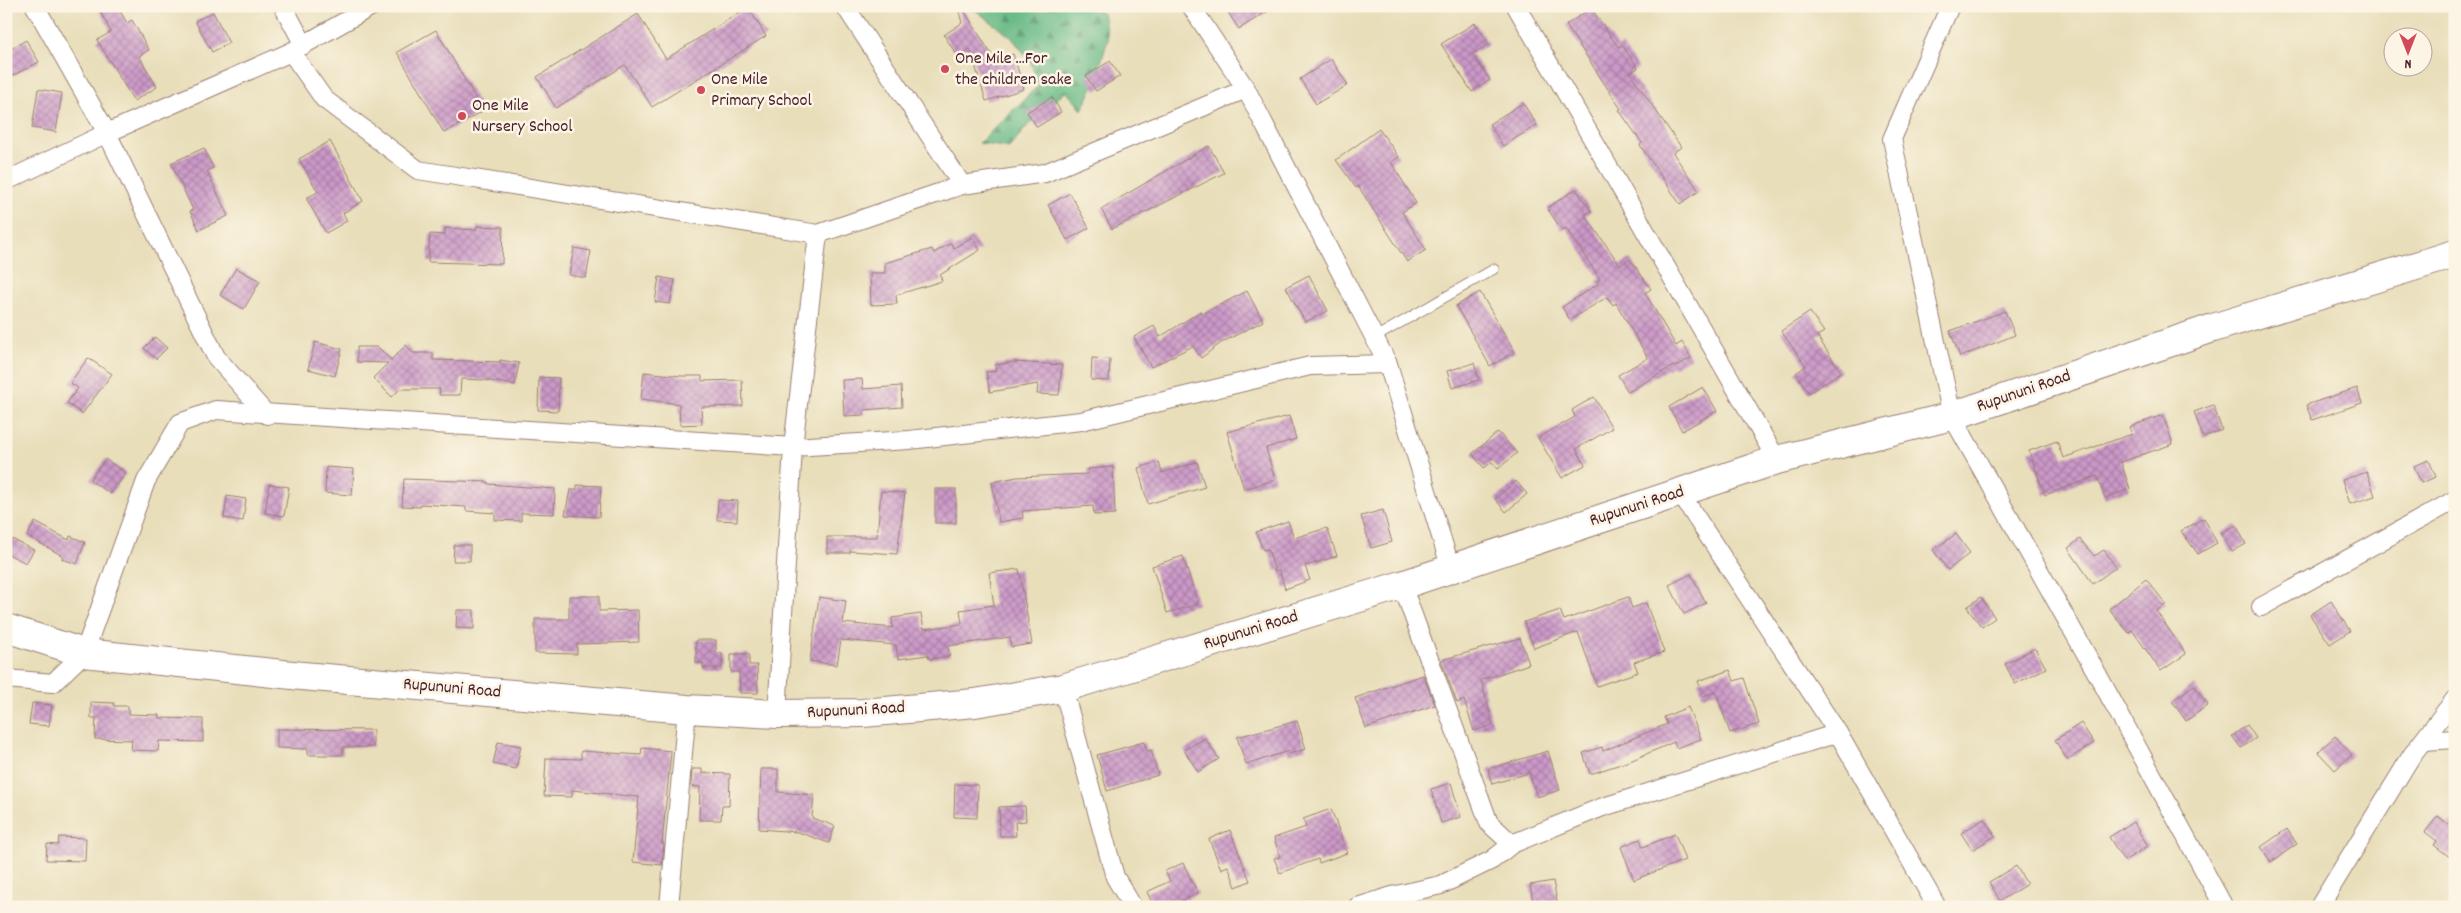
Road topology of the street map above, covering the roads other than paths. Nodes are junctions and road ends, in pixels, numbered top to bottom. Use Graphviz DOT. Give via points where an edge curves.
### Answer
graph roads {
  1 [pos="36,6"];
  2 [pos="283,6"];
  3 [pos="372,6"];
  4 [pos="844,6"];
  5 [pos="1192,6"];
  6 [pos="1516,6"];
  7 [pos="1950,6"];
  8 [pos="297,49"];
  9 [pos="1246,89"];
  10 [pos="107,133"];
  11 [pos="6,181"];
  12 [pos="962,185"];
  13 [pos="818,234"];
  14 [pos="2455,254"];
  15 [pos="1494,269"];
  16 [pos="1374,338"];
  17 [pos="1388,364"];
  18 [pos="266,415"];
  19 [pos="1952,416"];
  20 [pos="793,447"];
  21 [pos="1777,460"];
  22 [pos="1680,493"];
  23 [pos="2455,500"];
  24 [pos="1451,569"];
  25 [pos="1402,585"];
  26 [pos="2261,607"];
  27 [pos="6,628"];
  28 [pos="84,653"];
  29 [pos="6,679"];
  30 [pos="1063,688"];
  31 [pos="2455,698"];
  32 [pos="687,709"];
  33 [pos="777,714"];
  34 [pos="1838,733"];
  35 [pos="2455,739"];
  36 [pos="2424,741"];
  37 [pos="1512,844"];
  38 [pos="669,907"];
  39 [pos="1133,907"];
  40 [pos="1357,907"];
  41 [pos="1937,907"];
  42 [pos="2224,907"];
  43 [pos="2319,907"];
  1 -- 10 [label="street"];
  2 -- 8 [label="street"];
  3 -- 8 [label="street"];
  4 -- 12 [label="street"];
  5 -- 9 [label="street"];
  6 -- 21 [label="street"];
  7 -- 19 [label="street" via="1892,139"];
  8 -- 10 [label="street"];
  8 -- 13 [label="street" via="324,99 418,170"];
  9 -- 12 [label="street" via="1045,173"];
  9 -- 16 [label="street"];
  10 -- 11 [label="street"];
  10 -- 18 [label="street" via="216,357"];
  12 -- 13 [label="street"];
  13 -- 20 [label="street"];
  14 -- 19 [label="main road, Rupununi Road" via="2213,328"];
  15 -- 16 [label="lane"];
  16 -- 17 [label="street"];
  17 -- 20 [label="street" via="1310,366 1081,421 909,440"];
  17 -- 24 [label="street"];
  18 -- 20 [label="street"];
  18 -- 28 [label="street" via="216,410 180,423 146,481"];
  19 -- 21 [label="main road, Rupununi Road"];
  19 -- 42 [label="street"];
  20 -- 33 [label="street"];
  21 -- 22 [label="main road, Rupununi Road"];
  22 -- 24 [label="main road, Rupununi Road"];
  22 -- 34 [label="street"];
  23 -- 26 [label="street"];
  24 -- 25 [label="main road, Rupununi Road"];
  25 -- 30 [label="main road, Rupununi Road"];
  25 -- 37 [label="street" via="1489,823"];
  27 -- 28 [label="main road, Rupununi Road"];
  28 -- 29 [label="street" via="53,683"];
  28 -- 32 [label="main road, Rupununi Road" via="293,675"];
  30 -- 33 [label="main road, Rupununi Road" via="976,703 891,711"];
  30 -- 39 [label="street" via="1115,877"];
  31 -- 36 [label="street"];
  32 -- 33 [label="main road, Rupununi Road"];
  32 -- 38 [label="street"];
  34 -- 37 [label="street" via="1600,808"];
  34 -- 41 [label="street"];
  35 -- 36 [label="street"];
  36 -- 43 [label="street"];
  37 -- 40 [label="street" via="1492,860 1441,885"];
}
